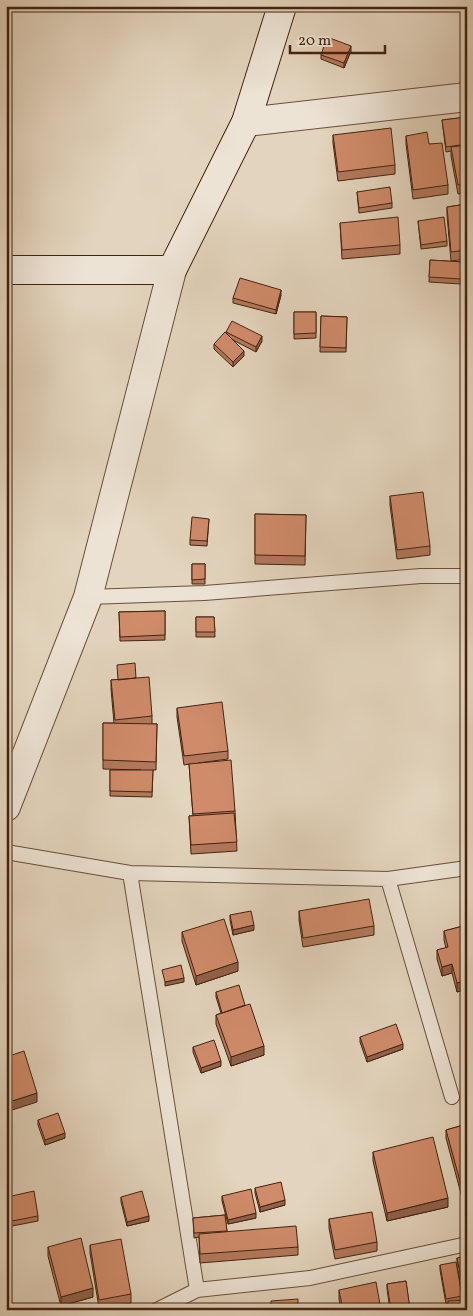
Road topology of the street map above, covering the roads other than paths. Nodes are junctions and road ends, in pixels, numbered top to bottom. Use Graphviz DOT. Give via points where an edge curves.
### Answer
graph roads {
  1 [pos="282,6"];
  2 [pos="467,97"];
  3 [pos="246,122"];
  4 [pos="6,270"];
  5 [pos="172,270"];
  6 [pos="467,576"];
  7 [pos="88,597"];
  8 [pos="6,807"];
  9 [pos="6,852"];
  10 [pos="467,868"];
  11 [pos="130,873"];
  12 [pos="388,879"];
  13 [pos="452,1097"];
  14 [pos="467,1244"];
  15 [pos="197,1290"];
  16 [pos="158,1310"];
  1 -- 3 [label="street"];
  2 -- 3 [label="street"];
  3 -- 5 [label="street"];
  4 -- 5 [label="street"];
  5 -- 7 [label="street"];
  6 -- 7 [label="lane" via="421,576 204,593"];
  7 -- 8 [label="street"];
  9 -- 11 [label="lane"];
  10 -- 12 [label="lane"];
  11 -- 12 [label="lane"];
  11 -- 15 [label="lane"];
  12 -- 13 [label="lane"];
  14 -- 15 [label="lane" via="310,1278"];
  15 -- 16 [label="lane"];
}
